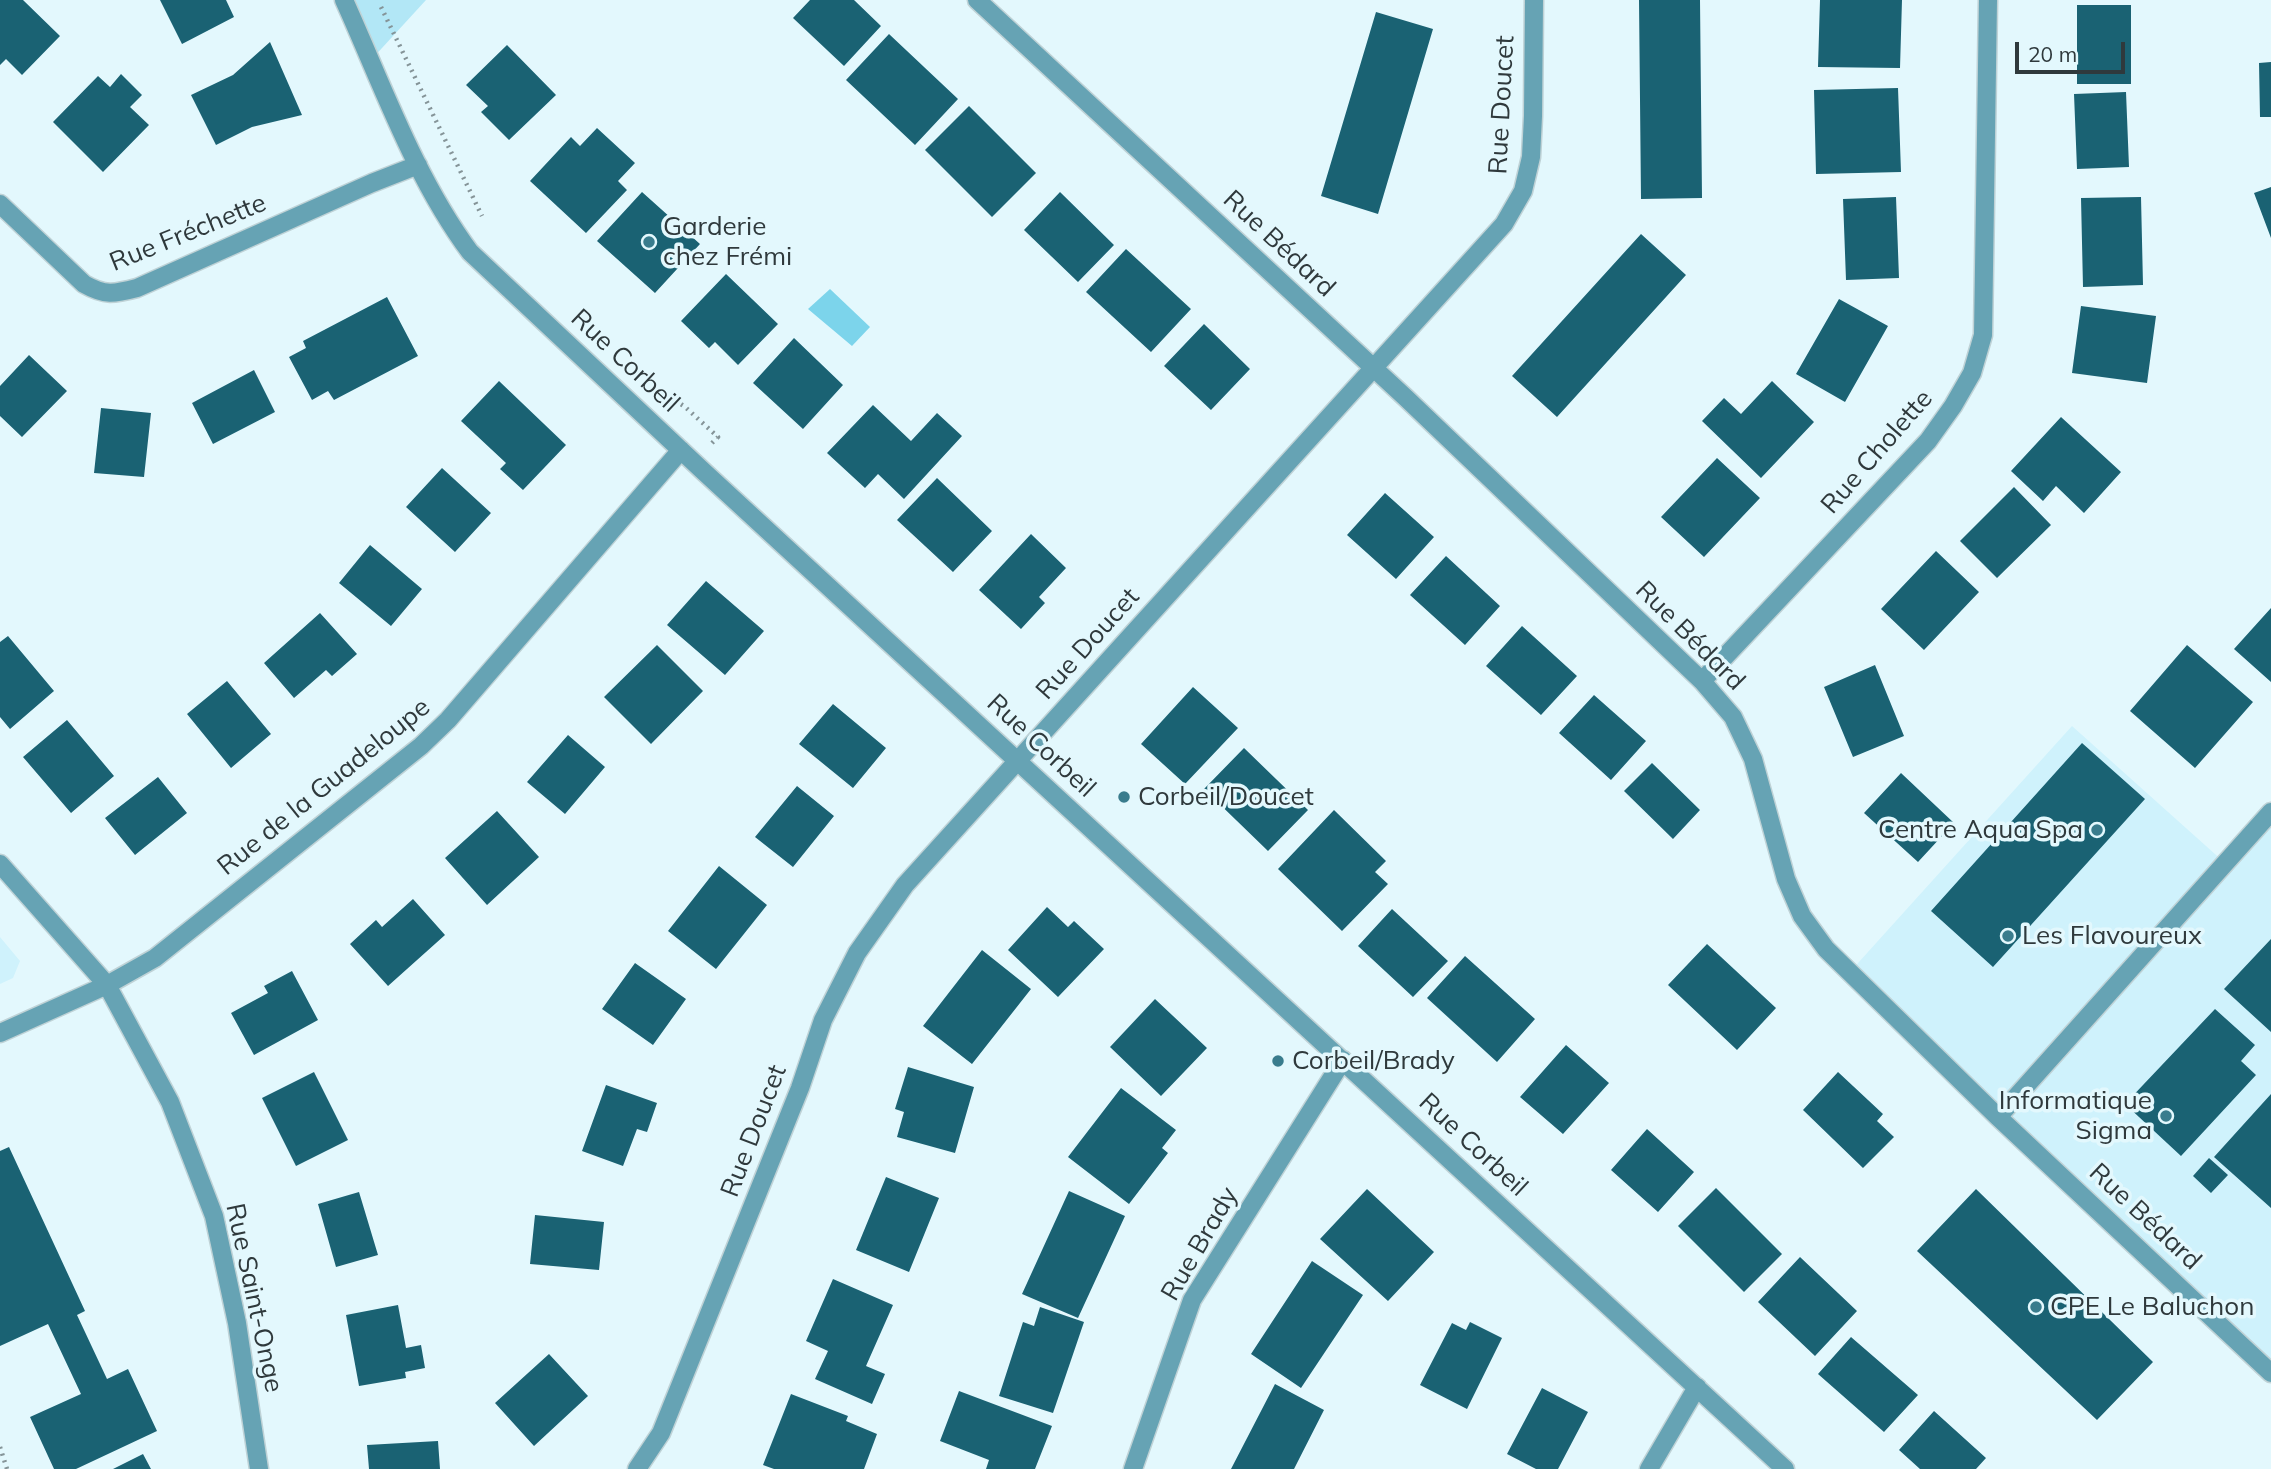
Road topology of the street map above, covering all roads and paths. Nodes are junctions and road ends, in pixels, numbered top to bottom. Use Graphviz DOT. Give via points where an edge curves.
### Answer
graph roads {
  1 [pos="344,0"];
  2 [pos="377,0"];
  3 [pos="977,0"];
  4 [pos="1534,0"];
  5 [pos="1988,0"];
  6 [pos="418,165"];
  7 [pos="0,204"];
  8 [pos="487,225"];
  9 [pos="1374,368"];
  10 [pos="663,391"];
  11 [pos="708,447"];
  12 [pos="681,450"];
  13 [pos="1702,681"];
  14 [pos="1018,761"];
  15 [pos="2271,812"];
  16 [pos="0,864"];
  17 [pos="107,985"];
  18 [pos="0,1033"];
  19 [pos="1343,1060"];
  20 [pos="1998,1116"];
  21 [pos="2271,1373"];
  22 [pos="1697,1387"];
  23 [pos="0,1447"];
  24 [pos="7,1469"];
  25 [pos="259,1469"];
  26 [pos="637,1469"];
  27 [pos="1133,1469"];
  28 [pos="1649,1469"];
  29 [pos="1785,1469"];
  1 -- 6 [label="street, Rue Corbeil"];
  2 -- 8 [label="path"];
  3 -- 9 [label="street, Rue Bédard"];
  4 -- 9 [label="street, Rue Doucet" via="1531,157 1523,191 1504,223"];
  5 -- 13 [label="street, Rue Cholette" via="1983,335 1972,373 1928,441"];
  6 -- 7 [label="street, Rue Fréchette" via="115,294 100,293 84,284"];
  6 -- 12 [label="street, Rue Corbeil" via="470,252"];
  9 -- 13 [label="street, Rue Bédard"];
  9 -- 14 [label="street, Rue Doucet"];
  10 -- 11 [label="path" via="718,437"];
  12 -- 14 [label="street, Rue Corbeil"];
  12 -- 17 [label="street, Rue de la Guadeloupe" via="421,746 155,957"];
  13 -- 20 [label="street, Rue Bédard" via="1733,716 1752,759 1786,879 1802,915 1849,973"];
  14 -- 19 [label="street, Rue Corbeil"];
  14 -- 26 [label="street, Rue Doucet" via="905,885 857,953 823,1020 661,1433"];
  15 -- 20 [label="street"];
  16 -- 17 [label="street, Rue Saint-Onge"];
  17 -- 18 [label="street, Rue de la Guadeloupe"];
  17 -- 25 [label="street, Rue Saint-Onge" via="170,1102 214,1216 237,1323"];
  19 -- 22 [label="street, Rue Corbeil"];
  19 -- 27 [label="street, Rue Brady" via="1192,1300"];
  20 -- 21 [label="street, Rue Bédard"];
  22 -- 28 [label="street"];
  22 -- 29 [label="street, Rue Corbeil"];
  23 -- 24 [label="path"];
}
